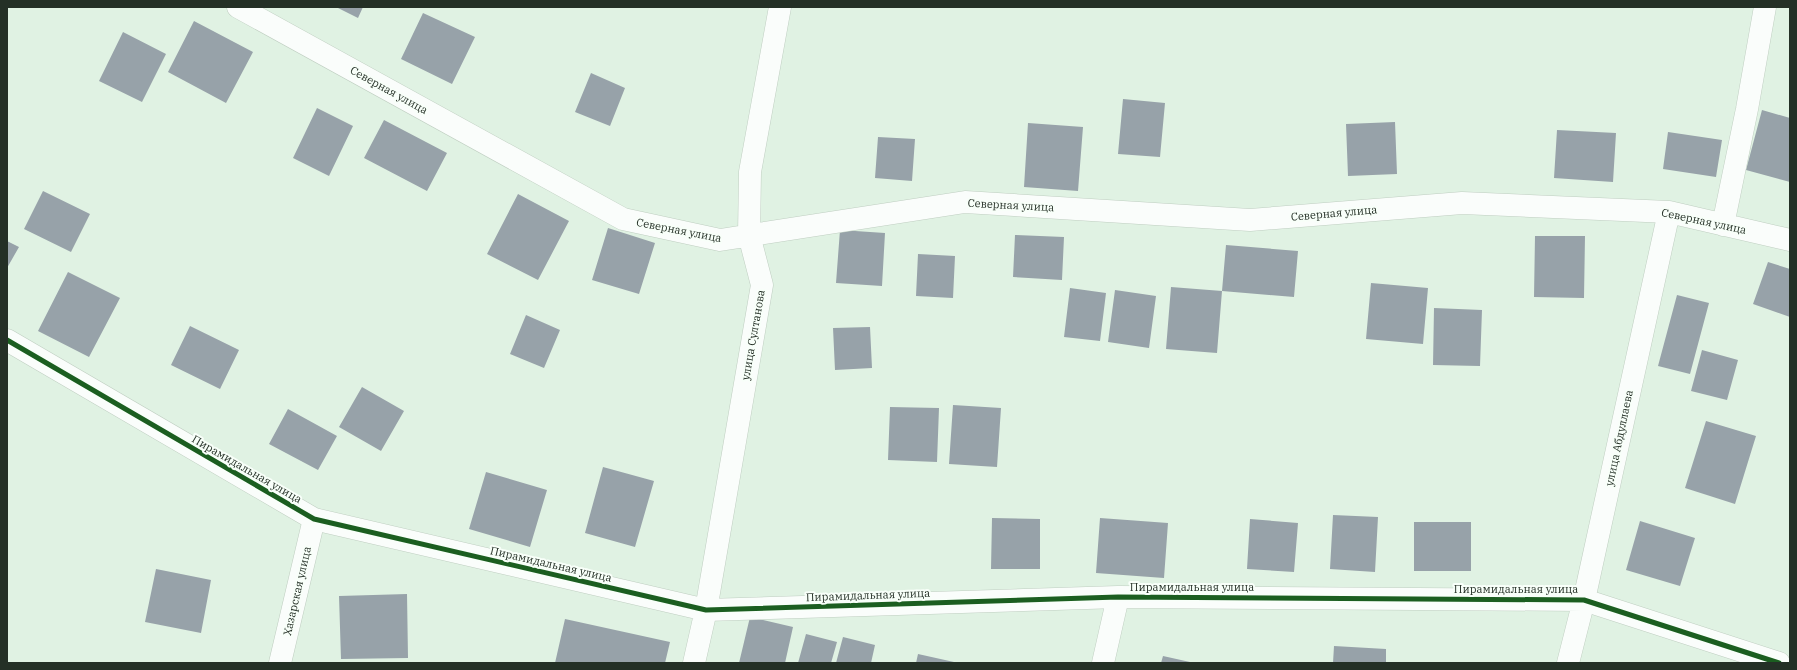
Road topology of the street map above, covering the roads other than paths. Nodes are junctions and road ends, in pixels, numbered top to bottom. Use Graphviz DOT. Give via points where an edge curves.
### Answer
graph roads {
  1 [pos="238,7"];
  2 [pos="780,7"];
  3 [pos="1765,7"];
  4 [pos="1669,212"];
  5 [pos="1723,225"];
  6 [pos="749,235"];
  7 [pos="1790,240"];
  8 [pos="7,340"];
  9 [pos="314,519"];
  10 [pos="1118,597"];
  11 [pos="1584,600"];
  12 [pos="706,610"];
  13 [pos="280,663"];
  14 [pos="694,663"];
  15 [pos="1104,663"];
  16 [pos="1568,663"];
  17 [pos="1778,663"];
  1 -- 6 [label="street, Северная улица" via="623,219 720,240"];
  2 -- 6 [label="street, улица Султанова" via="750,172"];
  3 -- 5 [label="street"];
  4 -- 5 [label="street, Северная улица"];
  4 -- 6 [label="street, Северная улица" via="1462,203 1250,220 965,202"];
  4 -- 11 [label="street, улица Абдуллаева"];
  5 -- 7 [label="street, Северная улица"];
  6 -- 12 [label="street, улица Султанова" via="762,285"];
  8 -- 9 [label="street, Пирамидальная улица"];
  9 -- 12 [label="street, Пирамидальная улица"];
  9 -- 13 [label="street, Хазарская улица"];
  10 -- 11 [label="street, Пирамидальная улица"];
  10 -- 12 [label="street, Пирамидальная улица"];
  10 -- 15 [label="street"];
  11 -- 16 [label="street, улица Абдуллаева"];
  11 -- 17 [label="street, Пирамидальная улица"];
  12 -- 14 [label="street, улица Султанова"];
}
